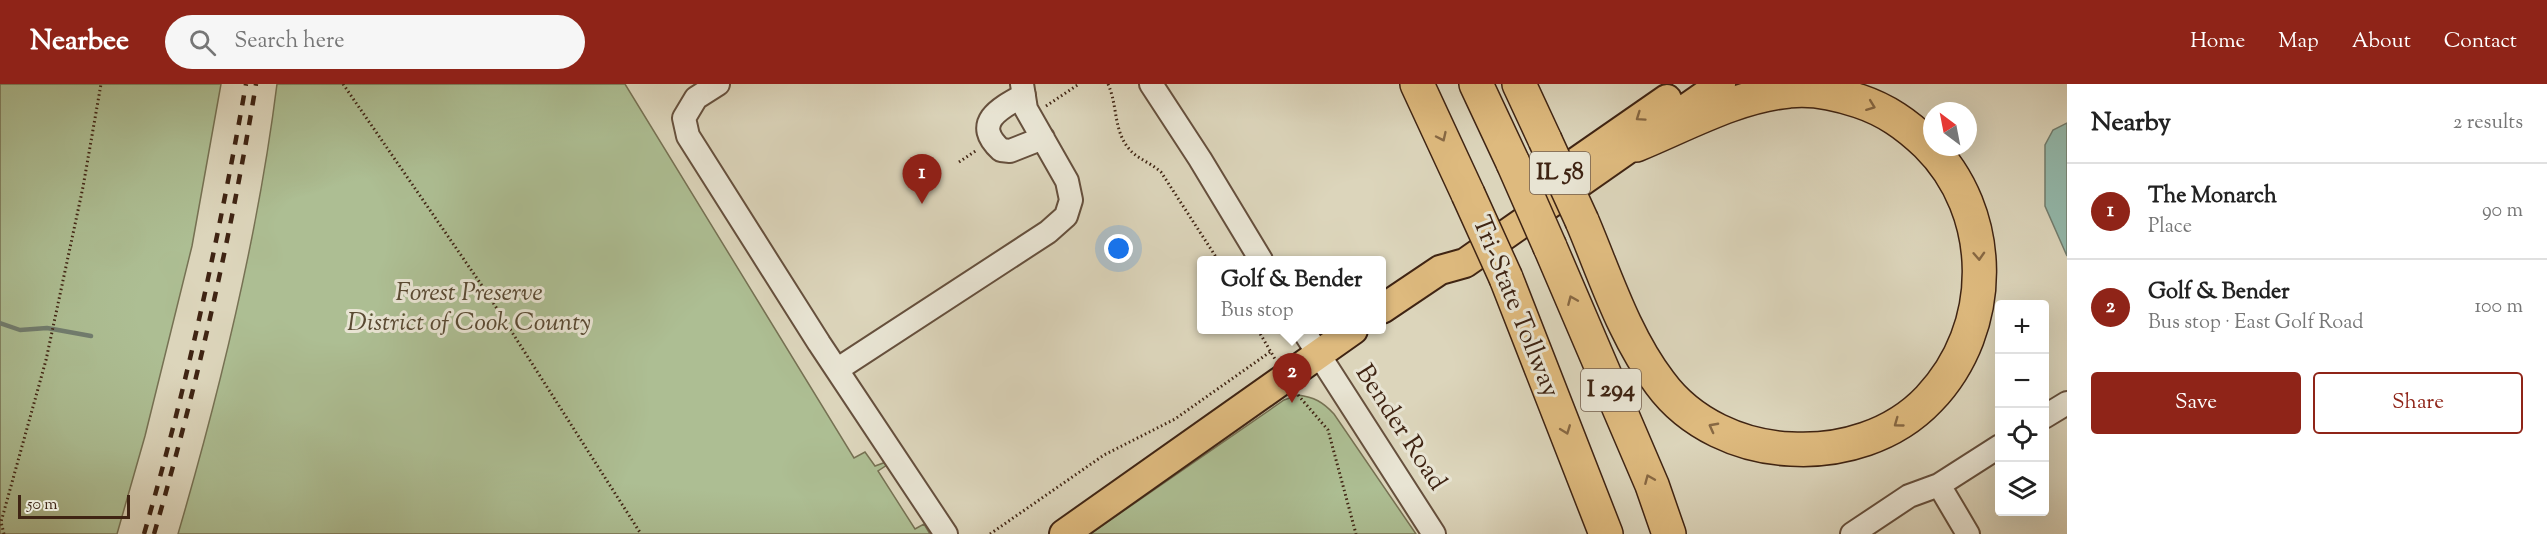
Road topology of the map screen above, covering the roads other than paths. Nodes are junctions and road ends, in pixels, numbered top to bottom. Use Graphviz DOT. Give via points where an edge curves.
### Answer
graph roads {
  1 [pos="718,84"];
  2 [pos="1151,84"];
  3 [pos="1417,84"];
  4 [pos="1476,84"];
  5 [pos="1519,84"];
  6 [pos="1688,84"];
  7 [pos="1721,84"];
  8 [pos="1023,89"];
  9 [pos="1043,138"];
  10 [pos="1636,144"];
  11 [pos="1259,256"];
  12 [pos="1440,270"];
  13 [pos="1386,306"];
  14 [pos="1306,334"];
  15 [pos="1347,334"];
  16 [pos="1318,354"];
  17 [pos="838,369"];
  18 [pos="2067,403"];
  19 [pos="2049,414"];
  20 [pos="1995,449"];
  21 [pos="1939,485"];
  22 [pos="946,534"];
  23 [pos="1064,534"];
  24 [pos="1434,534"];
  25 [pos="1606,534"];
  26 [pos="1669,534"];
  27 [pos="1852,534"];
  28 [pos="1968,534"];
  1 -- 17 [label="street" via="696,98 684,118 688,136"];
  2 -- 11 [label="street"];
  3 -- 25 [label="highway, Tri-State Tollway / I 294, one-way, bridge" via="1506,278"];
  26 -- 4 [label="highway, Tri-State Tollway / I 294, one-way, bridge" via="1652,485"];
  10 -- 5 [label="highway, one-way, bridge" via="1745,100 1791,90 1838,94 1876,107 1907,124 1942,159 1962,191 1978,237 1980,282 1972,326 1951,370 1929,399 1892,428 1854,444 1818,451 1775,449 1734,439 1698,420 1660,384 1634,342"];
  6 -- 12 [label="main road, IL 58, one-way" via="1455,247"];
  7 -- 10 [label="main road, IL 58"];
  8 -- 9 [label="street" via="1026,109"];
  8 -- 9 [label="street" via="991,118 990,136 1001,150 1010,151"];
  9 -- 17 [label="street" via="1067,181 1071,200 1066,216 1048,232"];
  10 -- 12 [label="main road, IL 58" via="1465,263"];
  12 -- 13 [label="main road, IL 58"];
  14 -- 16 [label="street, Bender Road"];
  15 -- 16 [label="main road"];
  16 -- 23 [label="main road"];
  16 -- 24 [label="street, Bender Road"];
  17 -- 22 [label="street"];
  18 -- 19 [label="street"];
  20 -- 21 [label="street"];
  21 -- 27 [label="street" via="1909,496"];
  21 -- 28 [label="street"];
}
